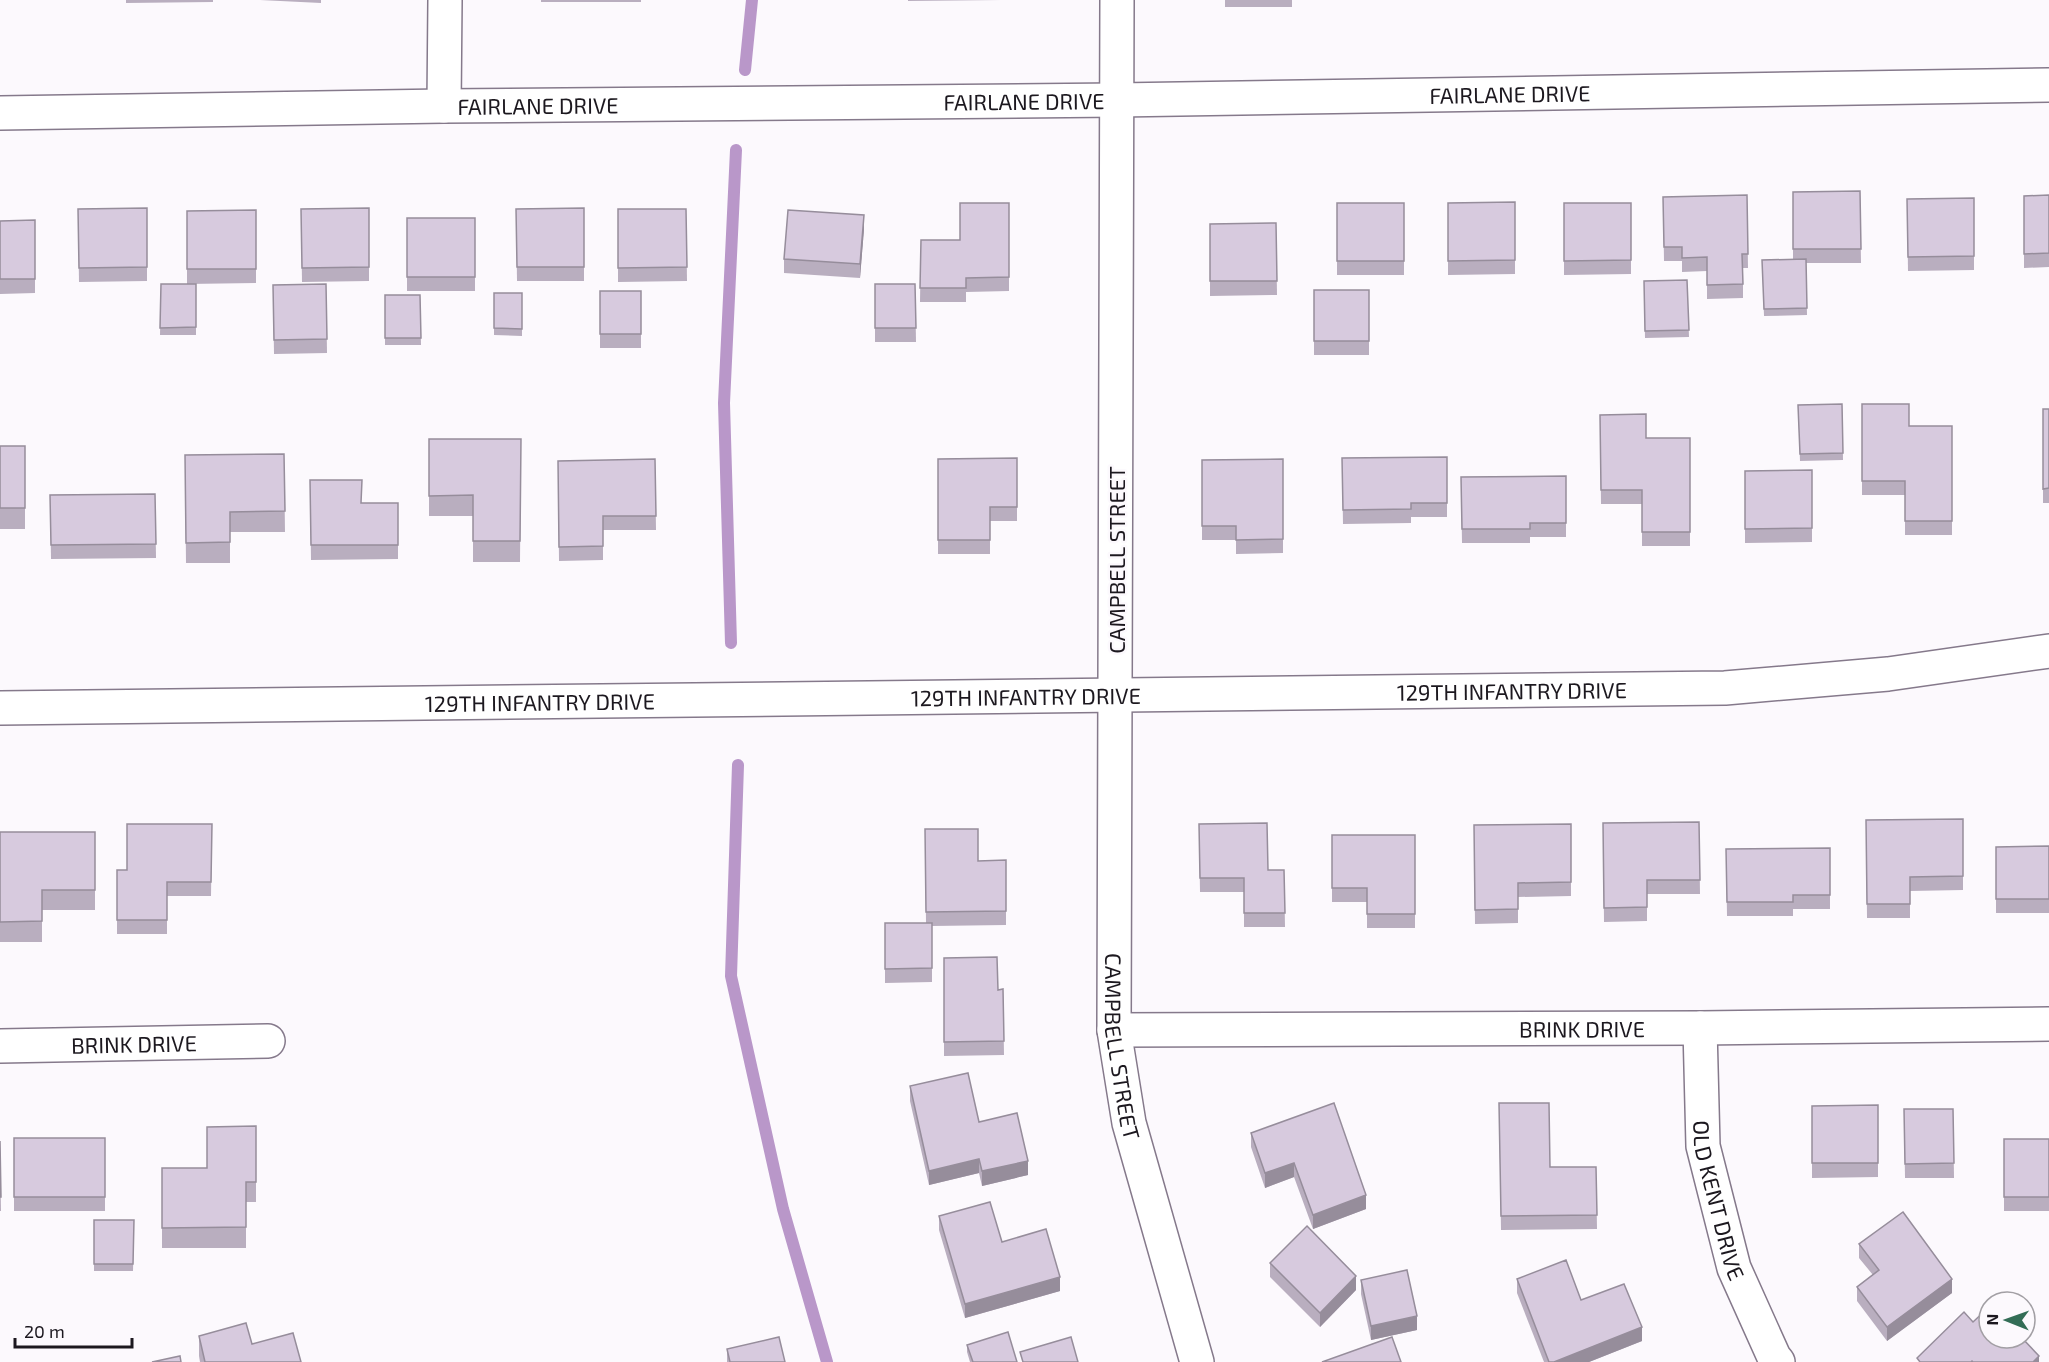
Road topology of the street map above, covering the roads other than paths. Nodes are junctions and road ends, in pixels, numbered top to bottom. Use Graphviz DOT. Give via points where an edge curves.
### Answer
graph roads {
  1 [pos="444,0"];
  2 [pos="1117,0"];
  3 [pos="2049,85"];
  4 [pos="1118,100"];
  5 [pos="444,106"];
  6 [pos="0,113"];
  7 [pos="2049,651"];
  8 [pos="1116,695"];
  9 [pos="0,708"];
  10 [pos="2049,1024"];
  11 [pos="1701,1028"];
  12 [pos="1114,1030"];
  13 [pos="268,1041"];
  14 [pos="0,1046"];
  15 [pos="1197,1362"];
  16 [pos="1778,1362"];
  1 -- 5 [label="street"];
  2 -- 4 [label="street, CAMPBELL STREET"];
  3 -- 4 [label="street, FAIRLANE DRIVE"];
  4 -- 5 [label="street, FAIRLANE DRIVE"];
  4 -- 8 [label="street, CAMPBELL STREET"];
  5 -- 6 [label="street, FAIRLANE DRIVE"];
  7 -- 8 [label="street, 129TH INFANTRY DRIVE" via="1888,674 1725,688"];
  8 -- 9 [label="street, 129TH INFANTRY DRIVE"];
  8 -- 12 [label="street, CAMPBELL STREET"];
  10 -- 11 [label="street, BRINK DRIVE"];
  11 -- 12 [label="street, BRINK DRIVE"];
  11 -- 16 [label="street, OLD KENT DRIVE" via="1703,1146 1734,1268"];
  12 -- 15 [label="street, CAMPBELL STREET" via="1129,1123"];
  13 -- 14 [label="street, BRINK DRIVE"];
}
